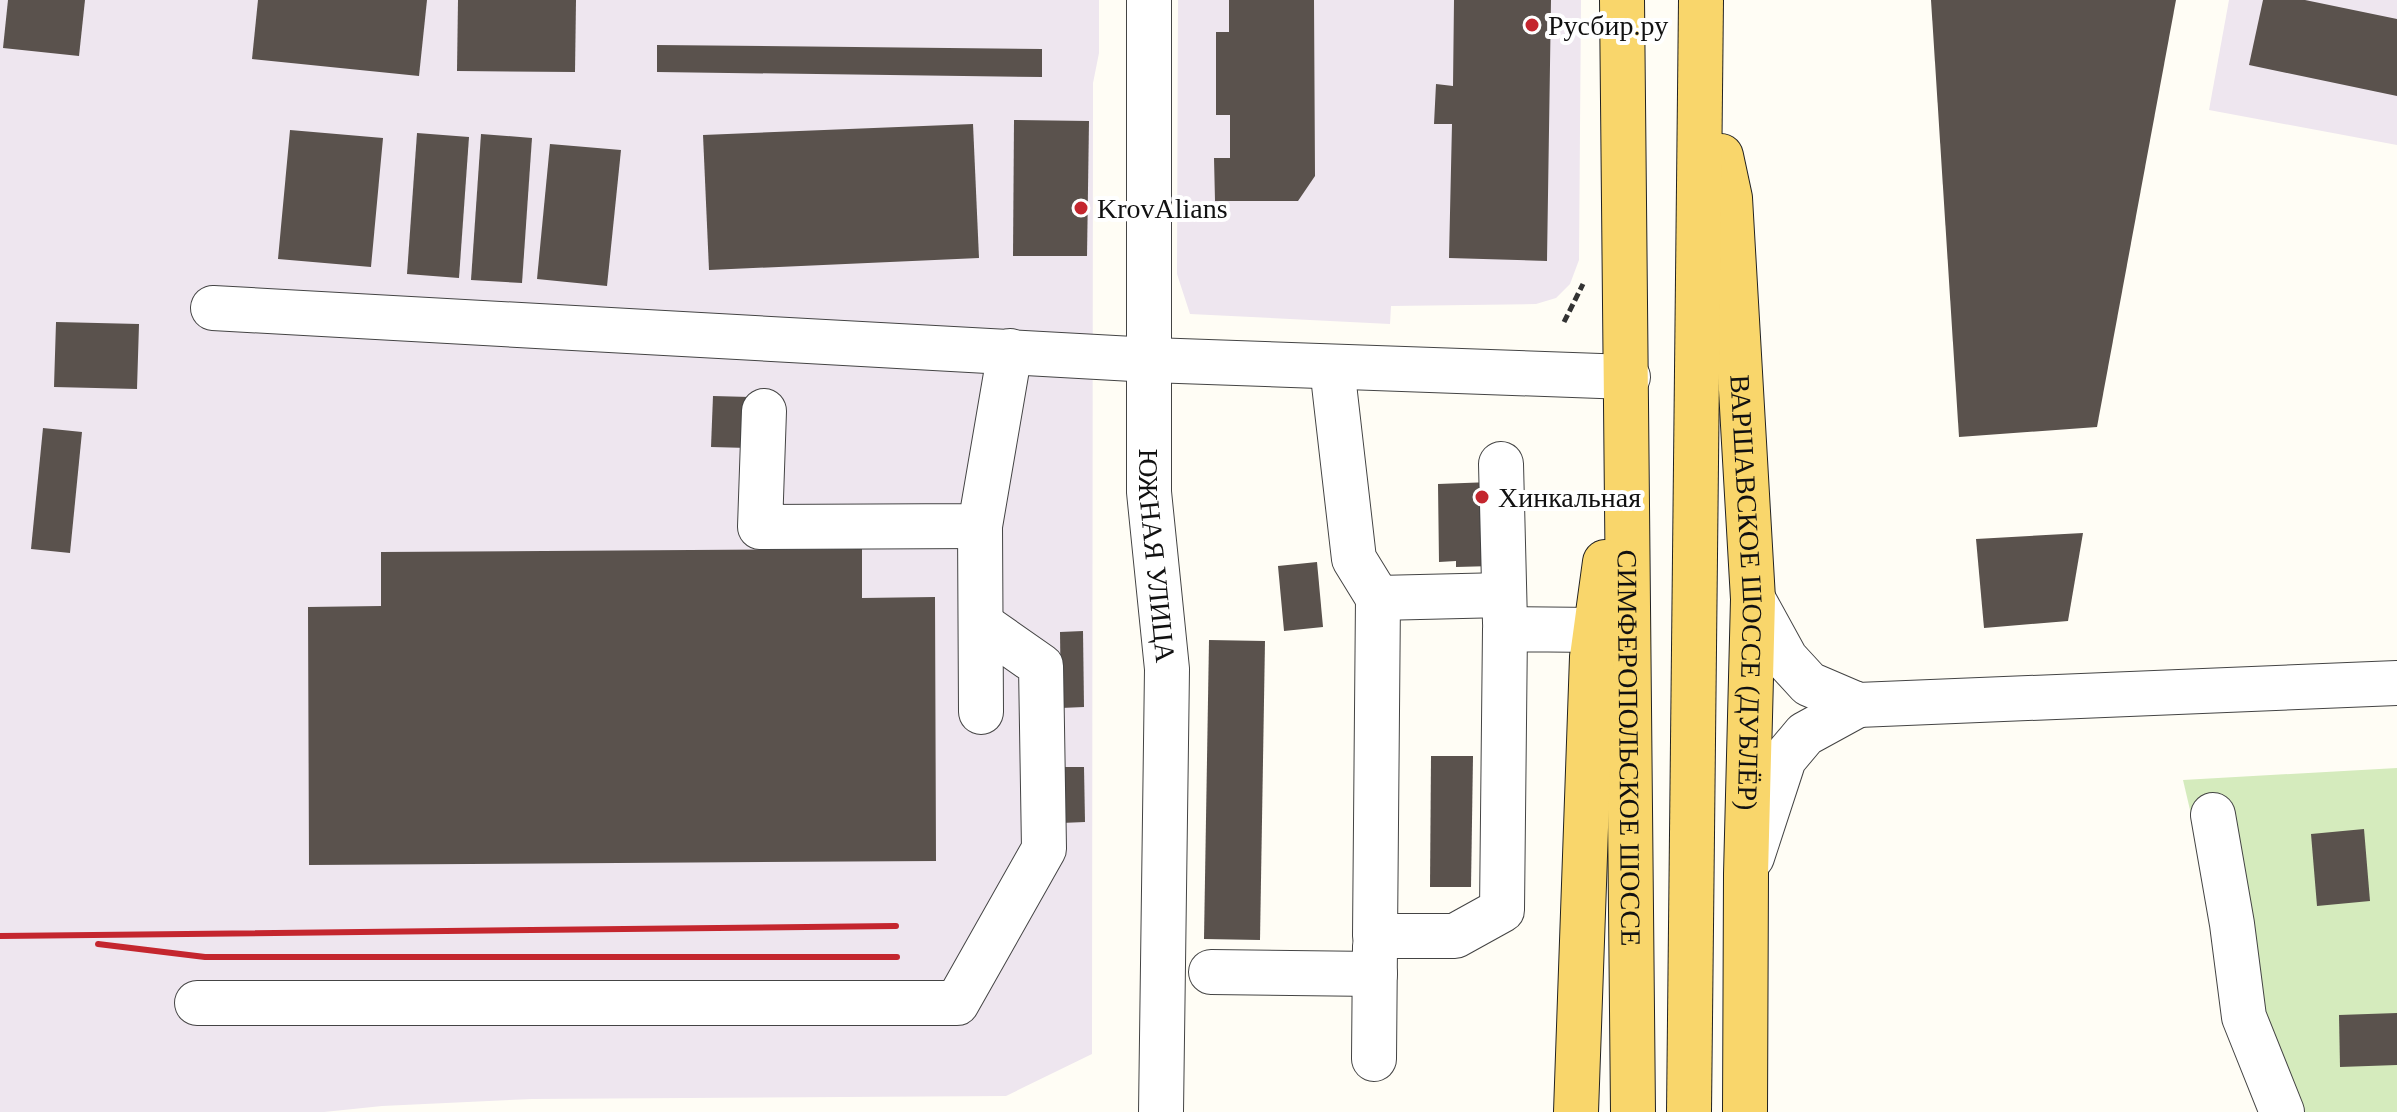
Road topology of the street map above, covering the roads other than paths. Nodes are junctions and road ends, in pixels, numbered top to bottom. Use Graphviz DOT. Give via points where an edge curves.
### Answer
graph roads {
  1 [pos="1149,0"];
  2 [pos="1622,0"];
  3 [pos="1701,0"];
  4 [pos="1702,75"];
  5 [pos="213,308"];
  6 [pos="1010,351"];
  7 [pos="1151,360"];
  8 [pos="1332,367"];
  9 [pos="1626,389"];
  10 [pos="764,411"];
  11 [pos="1501,464"];
  12 [pos="980,526"];
  13 [pos="1378,598"];
  14 [pos="1753,599"];
  15 [pos="1504,612"];
  16 [pos="981,624"];
  17 [pos="1596,630"];
  18 [pos="2397,683"];
  19 [pos="1858,705"];
  20 [pos="981,712"];
  21 [pos="2213,815"];
  22 [pos="1746,874"];
  23 [pos="1375,955"];
  24 [pos="1211,972"];
  25 [pos="197,1003"];
  26 [pos="1374,1059"];
  27 [pos="1161,1112"];
  28 [pos="1576,1112"];
  29 [pos="1633,1112"];
  30 [pos="1689,1112"];
  31 [pos="1745,1112"];
  32 [pos="2282,1112"];
  1 -- 7 [label="street, ЮЖНАЯ УЛИЦА"];
  2 -- 9 [label="main road, СИМФЕРОПОЛЬСКОЕ ШОССЕ"];
  3 -- 4 [label="main road, СИМФЕРОПОЛЬСКОЕ ШОССЕ"];
  4 -- 14 [label="main road, ВАРШАВСКОЕ ШОССЕ (ДУБЛЁР)" via="1730,198"];
  4 -- 30 [label="main road, СИМФЕРОПОЛЬСКОЕ ШОССЕ"];
  5 -- 6 [label="street"];
  6 -- 7 [label="street"];
  6 -- 12 [label="street"];
  7 -- 8 [label="street"];
  7 -- 27 [label="street, ЮЖНАЯ УЛИЦА" via="1149,492 1167,669"];
  8 -- 9 [label="street"];
  8 -- 13 [label="street" via="1354,559"];
  9 -- 17 [label="main road"];
  9 -- 29 [label="main road, СИМФЕРОПОЛЬСКОЕ ШОССЕ"];
  10 -- 12 [label="street" via="760,527"];
  11 -- 15 [label="street"];
  12 -- 16 [label="street"];
  13 -- 15 [label="street"];
  13 -- 23 [label="street"];
  14 -- 19 [label="street" via="1786,659 1809,684"];
  14 -- 22 [label="main road, ВАРШАВСКОЕ ШОССЕ (ДУБЛЁР)"];
  15 -- 17 [label="street"];
  15 -- 23 [label="street" via="1502,910 1455,936"];
  16 -- 20 [label="street"];
  16 -- 25 [label="street" via="1041,666 1044,849 957,1003"];
  17 -- 28 [label="main road"];
  18 -- 19 [label="street"];
  19 -- 22 [label="street" via="1805,734 1784,759"];
  21 -- 32 [label="street" via="2244,1017"];
  22 -- 31 [label="main road, ВАРШАВСКОЕ ШОССЕ (ДУБЛЁР)"];
  23 -- 24 [label="street"];
  23 -- 26 [label="street"];
}
